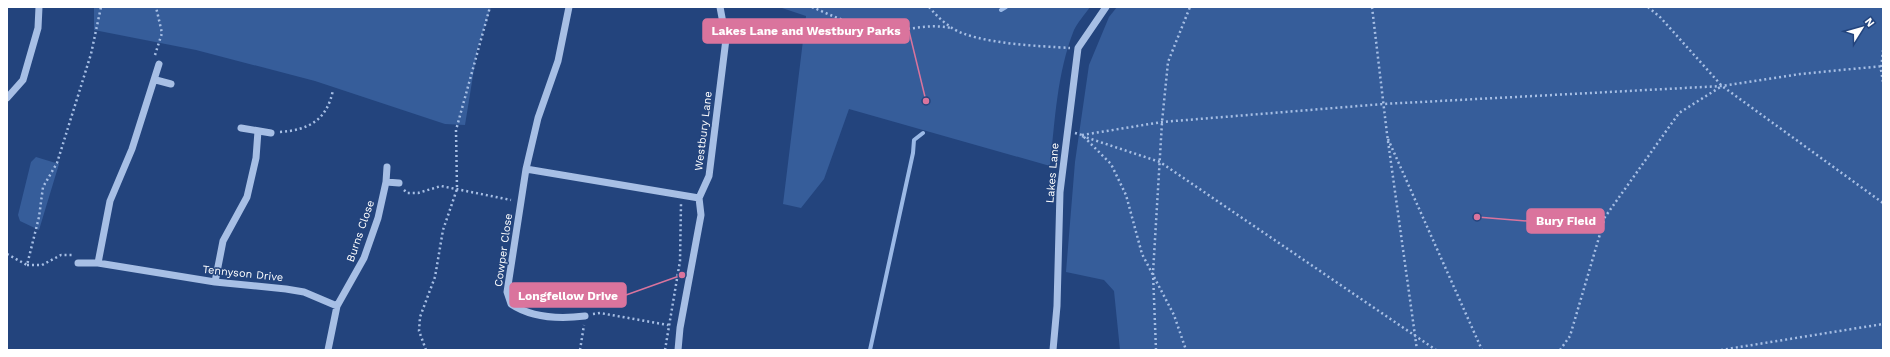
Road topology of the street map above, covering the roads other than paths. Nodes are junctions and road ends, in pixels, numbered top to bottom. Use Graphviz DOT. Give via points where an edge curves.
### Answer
graph roads {
  1 [pos="39,7"];
  2 [pos="569,7"];
  3 [pos="720,7"];
  4 [pos="1106,7"];
  5 [pos="159,64"];
  6 [pos="156,80"];
  7 [pos="170,84"];
  8 [pos="7,98"];
  9 [pos="240,128"];
  10 [pos="258,131"];
  11 [pos="271,133"];
  12 [pos="387,167"];
  13 [pos="526,169"];
  14 [pos="386,182"];
  15 [pos="399,183"];
  16 [pos="699,198"];
  17 [pos="78,263"];
  18 [pos="98,263"];
  19 [pos="215,282"];
  20 [pos="337,306"];
  21 [pos="585,316"];
  22 [pos="328,350"];
  23 [pos="678,350"];
  24 [pos="1053,350"];
  1 -- 8 [label="street" via="38,28 23,80"];
  2 -- 13 [label="street, Cowper Close" via="558,61 538,118"];
  3 -- 16 [label="street, Westbury Lane" via="726,39 709,176"];
  4 -- 24 [label="street, Lakes Lane" via="1078,48 1060,192 1057,306"];
  5 -- 6 [label="street"];
  6 -- 7 [label="street"];
  6 -- 18 [label="street" via="132,149 110,201"];
  9 -- 10 [label="street"];
  10 -- 11 [label="street"];
  10 -- 19 [label="street" via="256,158 247,198 223,241"];
  12 -- 14 [label="street, Burns Close"];
  13 -- 16 [label="street"];
  13 -- 21 [label="street, Cowper Close" via="508,292 511,304 521,311 562,319"];
  14 -- 15 [label="street"];
  14 -- 20 [label="street, Burns Close" via="378,218 364,258"];
  16 -- 23 [label="street, Westbury Lane" via="701,215"];
  17 -- 18 [label="street, Tennyson Drive"];
  18 -- 19 [label="street, Tennyson Drive"];
  19 -- 20 [label="street, Tennyson Drive" via="304,292"];
  20 -- 22 [label="street"];
}
